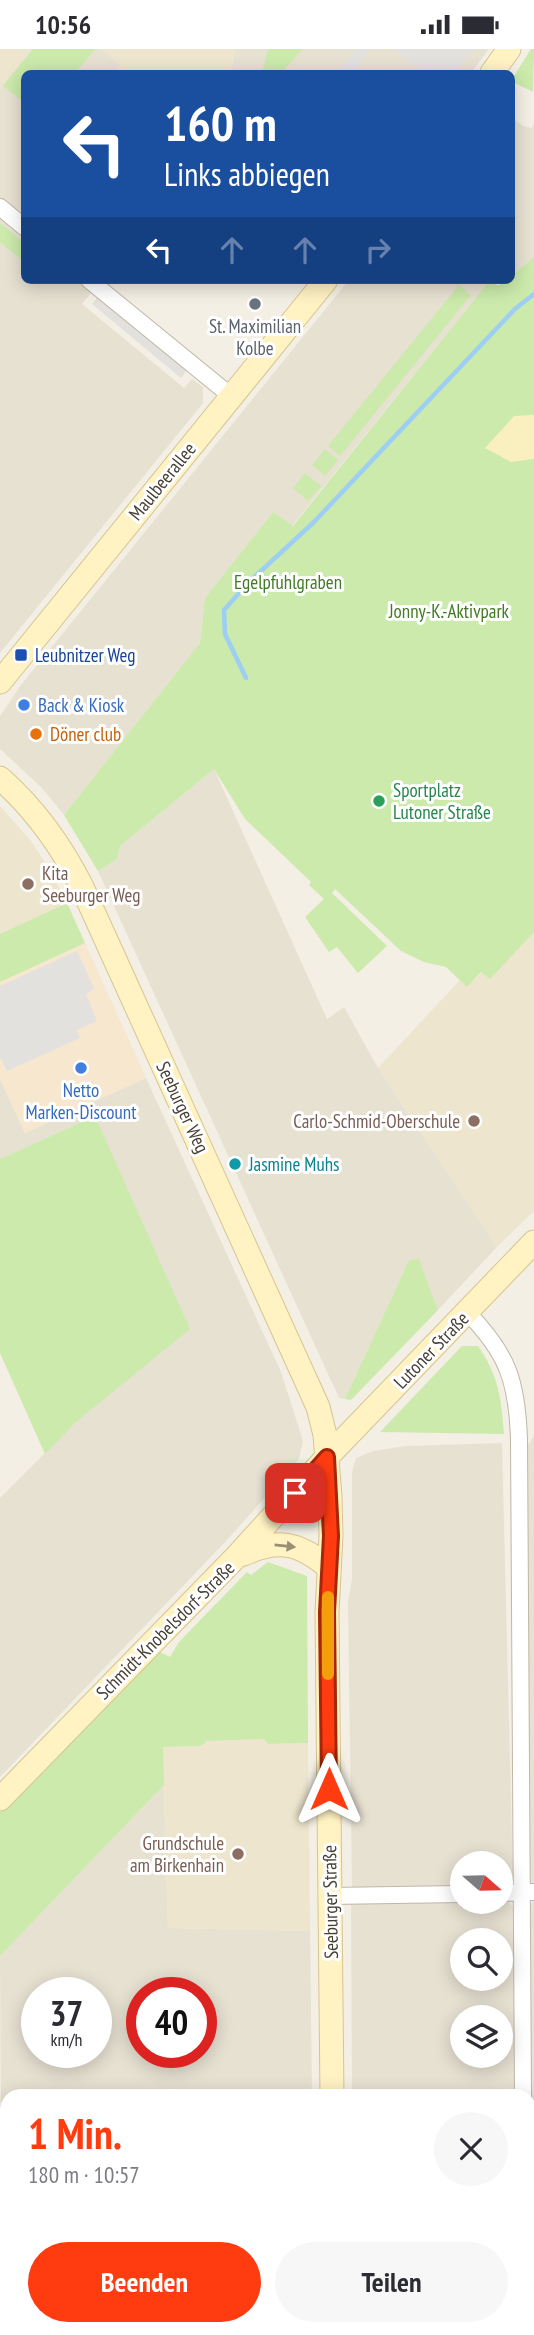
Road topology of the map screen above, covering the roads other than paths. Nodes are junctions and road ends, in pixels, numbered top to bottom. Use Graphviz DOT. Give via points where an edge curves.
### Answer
graph roads {
  1 [pos="509,49"];
  2 [pos="494,70"];
  3 [pos="0,207"];
  4 [pos="21,224"];
  5 [pos="94,284"];
  6 [pos="323,284"];
  7 [pos="232,396"];
  8 [pos="0,682"];
  9 [pos="0,778"];
  10 [pos="534,1242"];
  11 [pos="467,1312"];
  12 [pos="526,1426"];
  13 [pos="327,1457"];
  14 [pos="237,1556"];
  15 [pos="328,1567"];
  16 [pos="0,1799"];
  17 [pos="527,1893"];
  18 [pos="450,1894"];
  19 [pos="330,1896"];
  20 [pos="332,2089"];
  21 [pos="523,2089"];
  1 -- 2 [label="street"];
  3 -- 4 [label="street"];
  5 -- 7 [label="street"];
  6 -- 7 [label="street, Maulbeerallee"];
  7 -- 8 [label="street, Maulbeerallee"];
  9 -- 13 [label="street, Seeburger Weg" via="52,835 82,887 285,1330 318,1407"];
  10 -- 11 [label="street, Lutoner Straße"];
  11 -- 12 [label="street" via="488,1333 503,1358"];
  11 -- 13 [label="street, Lutoner Straße"];
  12 -- 17 [label="street"];
  13 -- 14 [label="street, Schmidt-Knobelsdorf-Straße"];
  13 -- 15 [label="street, Seeburger Straße"];
  14 -- 15 [label="street, one-way" via="264,1545 281,1544 300,1547"];
  14 -- 16 [label="street, Schmidt-Knobelsdorf-Straße"];
  15 -- 19 [label="street, Seeburger Straße"];
  17 -- 21 [label="street"];
  18 -- 19 [label="street"];
  19 -- 20 [label="street, Seeburger Straße"];
}
